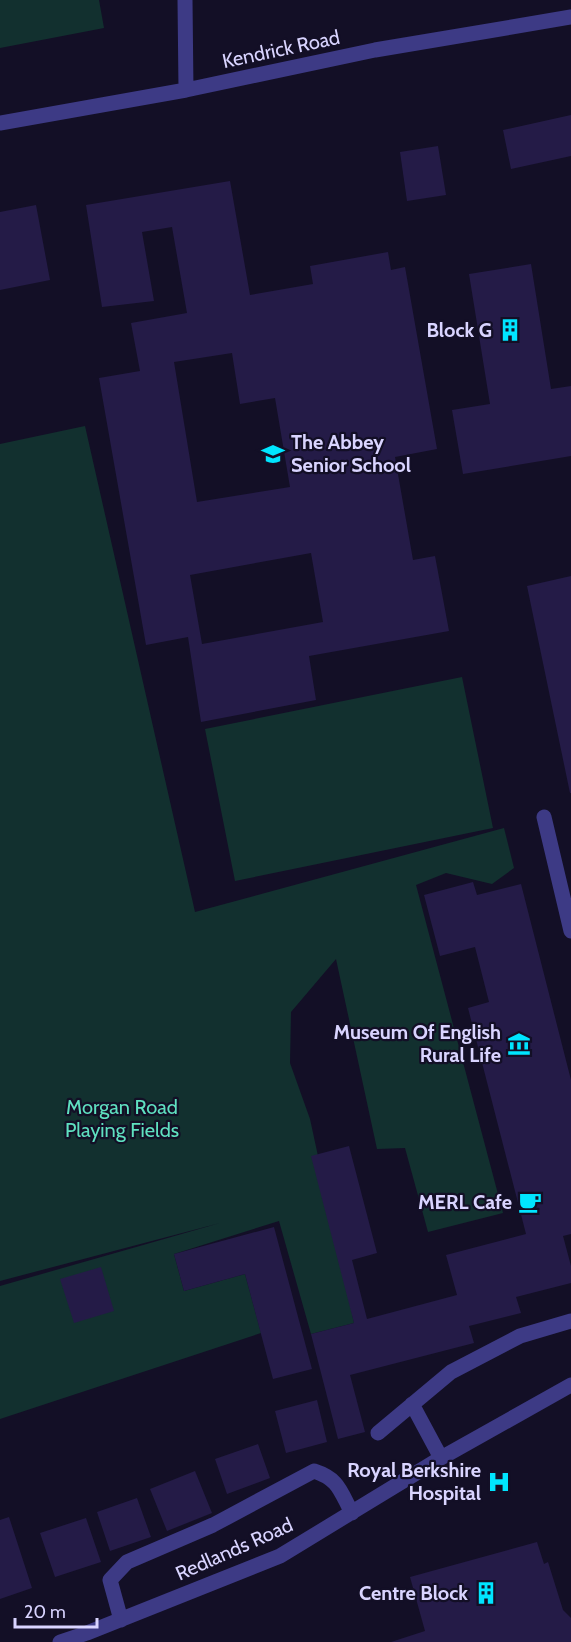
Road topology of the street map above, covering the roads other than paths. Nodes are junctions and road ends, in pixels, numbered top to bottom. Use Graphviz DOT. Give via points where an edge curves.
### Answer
graph roads {
  1 [pos="185,0"];
  2 [pos="571,17"];
  3 [pos="186,90"];
  4 [pos="0,123"];
  5 [pos="544,817"];
  6 [pos="565,880"];
  7 [pos="571,931"];
  8 [pos="571,1321"];
  9 [pos="571,1385"];
  10 [pos="412,1404"];
  11 [pos="378,1433"];
  12 [pos="441,1458"];
  13 [pos="351,1513"];
  14 [pos="122,1620"];
  15 [pos="60,1642"];
  1 -- 3 [label="street"];
  2 -- 3 [label="street, Kendrick Road" via="375,51"];
  3 -- 4 [label="street, Kendrick Road"];
  5 -- 6 [label="street"];
  6 -- 7 [label="street"];
  8 -- 10 [label="street" via="520,1336 451,1372"];
  9 -- 12 [label="street, Redlands Road"];
  10 -- 11 [label="street"];
  10 -- 12 [label="street"];
  12 -- 13 [label="street, Redlands Road"];
  13 -- 14 [label="street, Redlands Road" via="280,1556"];
  13 -- 14 [label="street" via="336,1483 314,1471 213,1525 127,1562 110,1580"];
  14 -- 15 [label="street, Redlands Road"];
}
